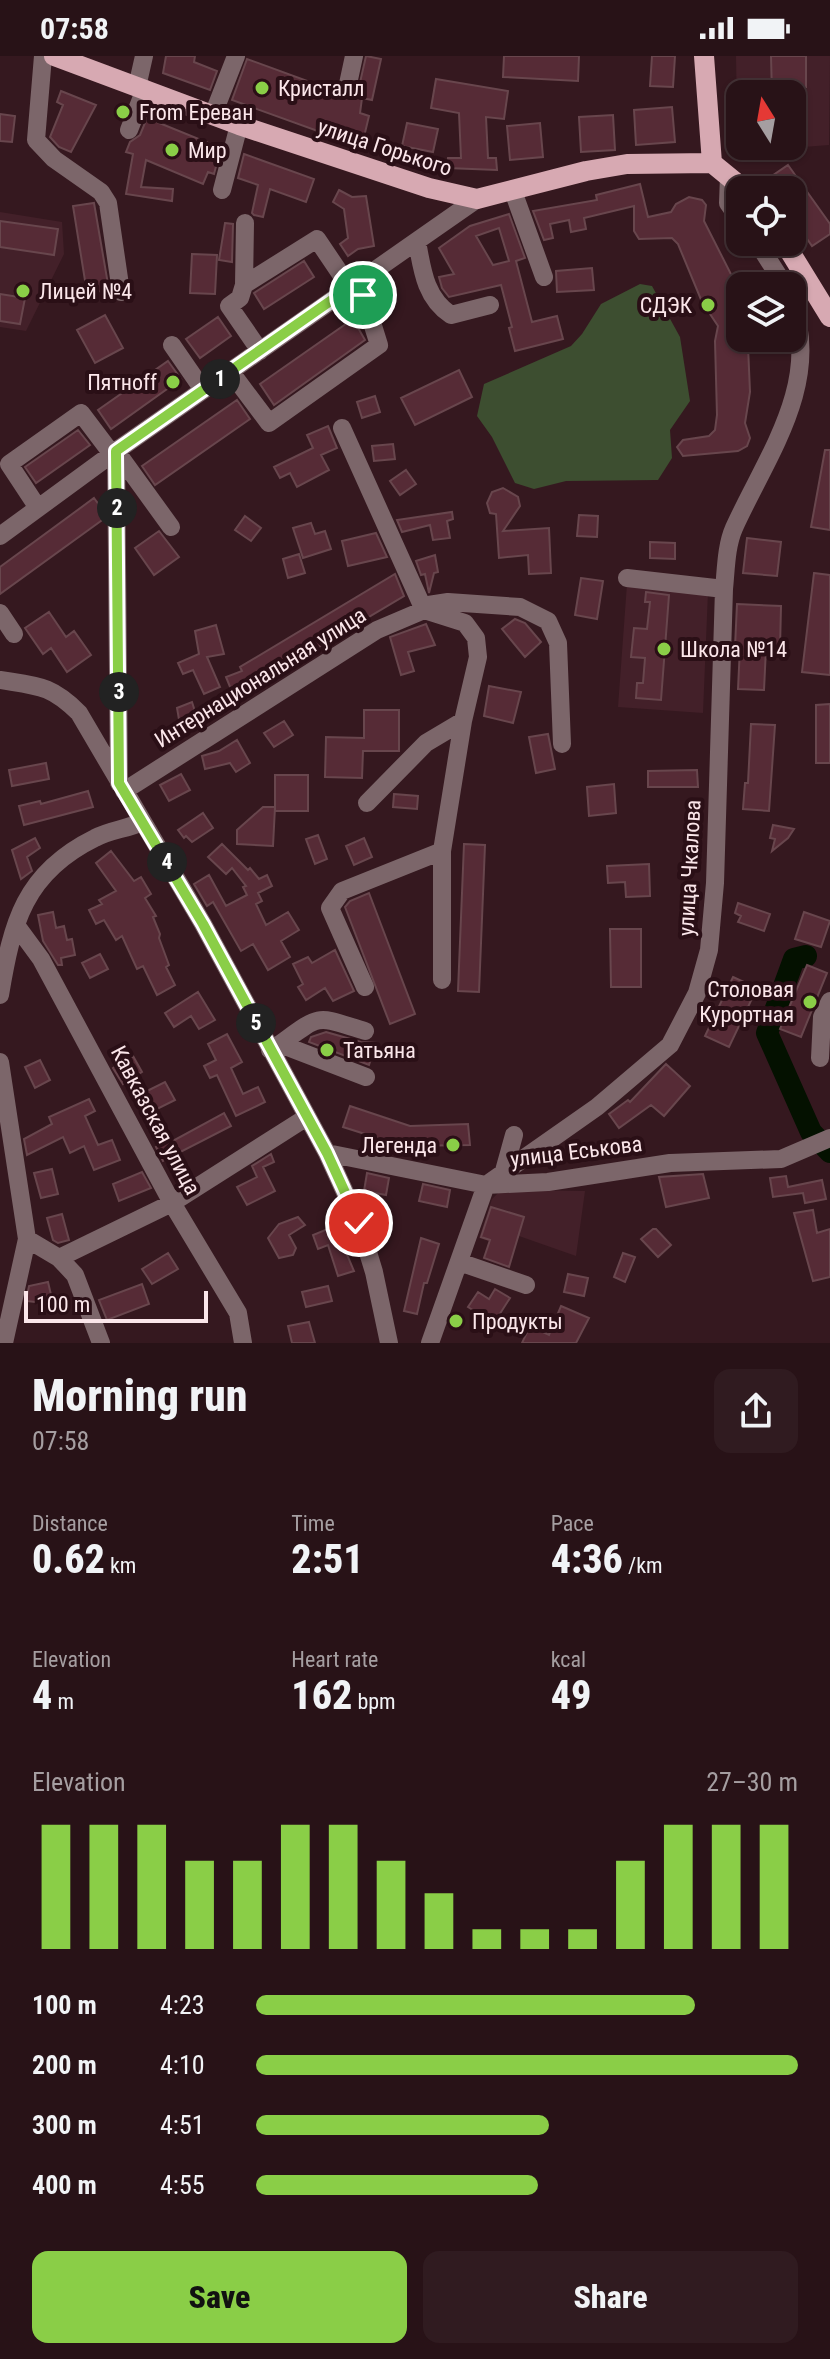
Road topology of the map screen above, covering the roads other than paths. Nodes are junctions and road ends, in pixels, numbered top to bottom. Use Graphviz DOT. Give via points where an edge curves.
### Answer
graph roads {
  1 [pos="43,56"];
  2 [pos="54,56"];
  3 [pos="144,56"];
  4 [pos="236,56"];
  5 [pos="354,56"];
  6 [pos="704,56"];
  7 [pos="348,84"];
  8 [pos="141,88"];
  9 [pos="213,115"];
  10 [pos="239,125"];
  11 [pos="129,130"];
  12 [pos="720,169"];
  13 [pos="728,176"];
  14 [pos="222,190"];
  15 [pos="513,191"];
  16 [pos="726,194"];
  17 [pos="477,199"];
  18 [pos="245,223"];
  19 [pos="417,241"];
  20 [pos="793,256"];
  21 [pos="544,277"];
  22 [pos="244,285"];
  23 [pos="354,285"];
  24 [pos="121,292"];
  25 [pos="490,305"];
  26 [pos="830,317"];
  27 [pos="172,345"];
  28 [pos="260,351"];
  29 [pos="800,352"];
  30 [pos="230,371"];
  31 [pos="203,390"];
  32 [pos="342,428"];
  33 [pos="114,453"];
  34 [pos="38,508"];
  35 [pos="171,527"];
  36 [pos="0,536"];
  37 [pos="627,578"];
  38 [pos="724,589"];
  39 [pos="423,608"];
  40 [pos="0,613"];
  41 [pos="14,634"];
  42 [pos="0,680"];
  43 [pos="463,721"];
  44 [pos="562,744"];
  45 [pos="122,787"];
  46 [pos="367,803"];
  47 [pos="142,822"];
  48 [pos="442,851"];
  49 [pos="16,925"];
  50 [pos="442,980"];
  51 [pos="365,987"];
  52 [pos="0,995"];
  53 [pos="830,1001"];
  54 [pos="365,1031"];
  55 [pos="275,1047"];
  56 [pos="820,1058"];
  57 [pos="0,1064"];
  58 [pos="366,1077"];
  59 [pos="307,1117"];
  60 [pos="514,1135"];
  61 [pos="830,1138"];
  62 [pos="327,1153"];
  63 [pos="504,1171"];
  64 [pos="486,1185"];
  65 [pos="172,1203"];
  66 [pos="27,1239"];
  67 [pos="59,1258"];
  68 [pos="459,1262"];
  69 [pos="526,1285"];
  70 [pos="4,1343"];
  71 [pos="101,1343"];
  72 [pos="243,1343"];
  73 [pos="389,1343"];
  74 [pos="430,1343"];
  1 -- 24 [label="street" via="36,140 108,203"];
  2 -- 8 [label="main road, улица Горького"];
  3 -- 8 [label="street"];
  4 -- 9 [label="street"];
  5 -- 7 [label="street"];
  6 -- 12 [label="main road"];
  8 -- 9 [label="main road, улица Горького"];
  8 -- 11 [label="street"];
  9 -- 10 [label="main road, улица Горького"];
  10 -- 14 [label="street"];
  10 -- 17 [label="main road, улица Горького"];
  12 -- 13 [label="main road"];
  12 -- 15 [label="main road, улица Горького" via="627,164"];
  12 -- 16 [label="street"];
  15 -- 17 [label="main road, улица Горького"];
  15 -- 21 [label="street"];
  17 -- 19 [label="street"];
  18 -- 22 [label="street"];
  19 -- 23 [label="street"];
  19 -- 25 [label="street" via="424,278 440,308 451,315"];
  20 -- 26 [label="main road"];
  22 -- 23 [label="street" via="317,239"];
  22 -- 28 [label="street" via="240,298 229,306"];
  23 -- 28 [label="street"];
  23 -- 30 [label="street" via="379,345 269,423"];
  27 -- 31 [label="street"];
  28 -- 30 [label="street"];
  29 -- 38 [label="street, улица Чкалова" via="793,403 778,444 732,534"];
  30 -- 31 [label="street"];
  31 -- 33 [label="street"];
  32 -- 39 [label="street"];
  33 -- 34 [label="street"];
  33 -- 34 [label="street" via="81,413 9,464"];
  33 -- 35 [label="street"];
  33 -- 45 [label="street"];
  34 -- 36 [label="street"];
  37 -- 38 [label="street"];
  38 -- 63 [label="street, улица Чкалова" via="715,883 709,950 697,993 670,1045 597,1107"];
  39 -- 43 [label="street" via="465,623 476,638 478,657"];
  39 -- 44 [label="street, Интернациональная улица" via="448,602 520,607 548,621 558,643"];
  39 -- 45 [label="street, Интернациональная улица" via="377,630"];
  40 -- 41 [label="street"];
  42 -- 45 [label="street" via="60,694 79,713"];
  43 -- 46 [label="street" via="426,743"];
  43 -- 48 [label="street"];
  45 -- 47 [label="street"];
  47 -- 49 [label="street" via="97,837 65,856 40,877"];
  47 -- 55 [label="street"];
  48 -- 50 [label="street"];
  48 -- 51 [label="street" via="342,891 330,908"];
  49 -- 52 [label="street"];
  49 -- 65 [label="street, Кавказская улица" via="41,959"];
  53 -- 56 [label="street" via="822,1017"];
  54 -- 55 [label="street" via="314,1019"];
  55 -- 58 [label="street"];
  55 -- 59 [label="street"];
  57 -- 66 [label="street"];
  59 -- 62 [label="street"];
  59 -- 65 [label="street"];
  60 -- 63 [label="street"];
  61 -- 64 [label="street, улица Еськова" via="781,1159 670,1163 548,1182"];
  62 -- 64 [label="street, улица Еськова"];
  62 -- 73 [label="street" via="359,1223"];
  63 -- 64 [label="street, улица Чкалова"];
  64 -- 68 [label="street"];
  65 -- 67 [label="street"];
  65 -- 72 [label="street, Кавказская улица" via="238,1313"];
  66 -- 67 [label="street"];
  66 -- 70 [label="street"];
  67 -- 71 [label="street" via="75,1275"];
  68 -- 69 [label="street"];
  68 -- 74 [label="street"];
}
